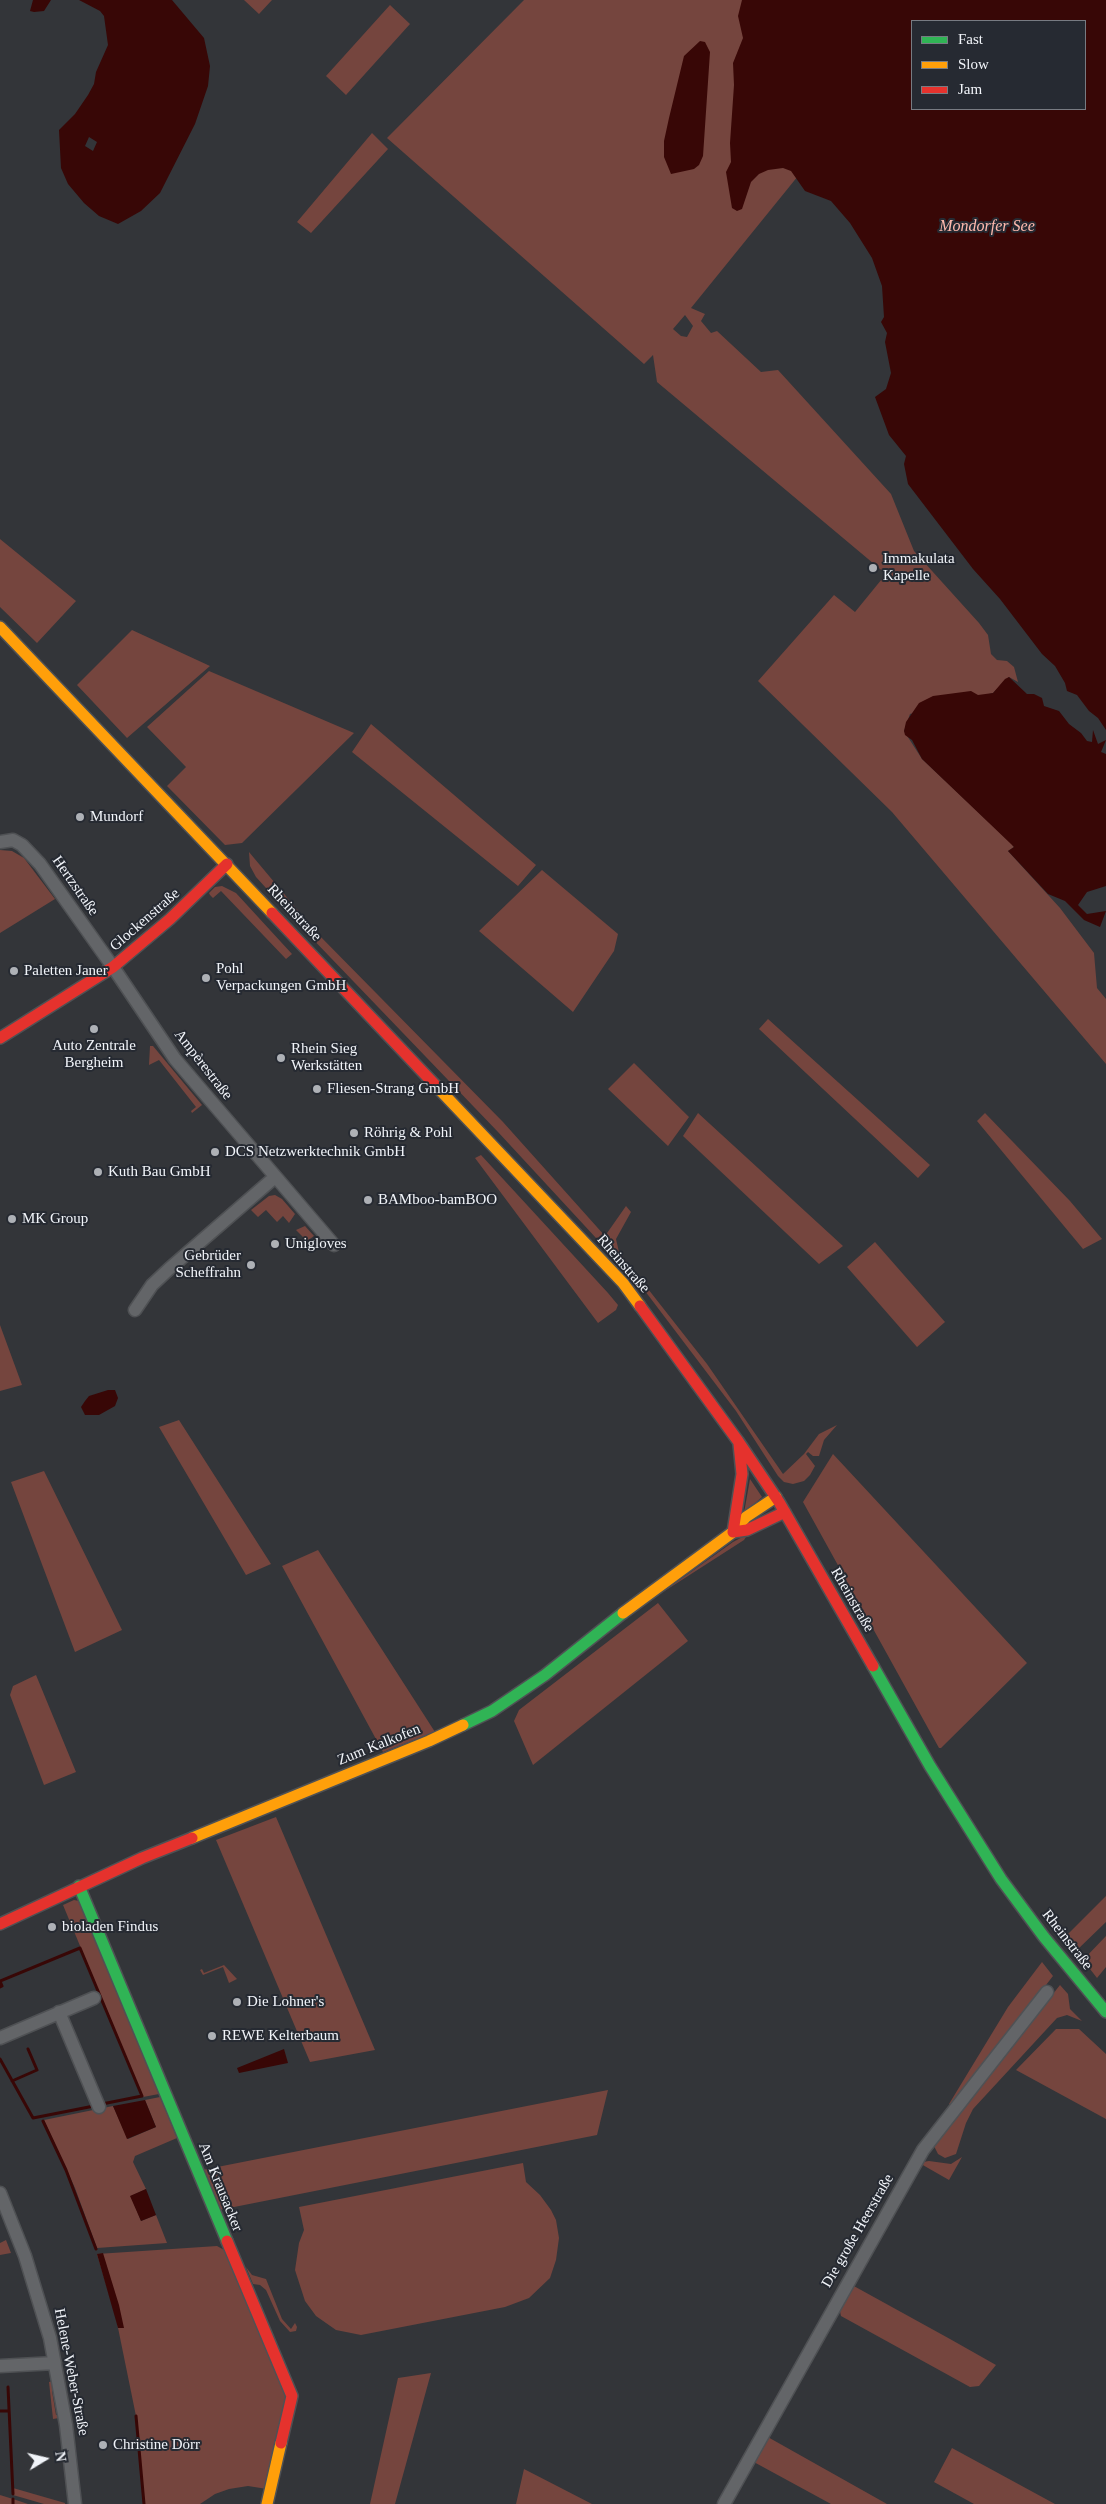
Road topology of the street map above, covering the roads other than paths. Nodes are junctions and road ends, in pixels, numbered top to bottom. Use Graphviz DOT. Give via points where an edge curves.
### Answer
graph roads {
  1 [pos="0,626"];
  2 [pos="0,842"];
  3 [pos="227,864"];
  4 [pos="114,967"];
  5 [pos="0,1038"];
  6 [pos="275,1177"];
  7 [pos="334,1245"];
  8 [pos="135,1310"];
  9 [pos="738,1441"];
  10 [pos="776,1497"];
  11 [pos="785,1512"];
  12 [pos="733,1532"];
  13 [pos="79,1886"];
  14 [pos="0,1924"];
  15 [pos="1047,1992"];
  16 [pos="94,1998"];
  17 [pos="60,2012"];
  18 [pos="1106,2012"];
  19 [pos="0,2038"];
  20 [pos="98,2107"];
  21 [pos="0,2193"];
  22 [pos="55,2363"];
  23 [pos="0,2366"];
  24 [pos="75,2504"];
  25 [pos="267,2504"];
  26 [pos="724,2504"];
  1 -- 3 [label="street, Rheinstraße"];
  2 -- 4 [label="street, Hertzstraße" via="13,840 28,850"];
  3 -- 4 [label="street, Glockenstraße"];
  3 -- 9 [label="street, Rheinstraße" via="623,1283"];
  4 -- 5 [label="street, Glockenstraße"];
  4 -- 6 [label="street, Ampèrestraße" via="175,1059"];
  6 -- 7 [label="street, Ampèrestraße"];
  6 -- 8 [label="street" via="169,1268 152,1285"];
  9 -- 10 [label="street, Rheinstraße"];
  9 -- 12 [label="street" via="742,1474"];
  10 -- 11 [label="street, Rheinstraße"];
  10 -- 12 [label="street, Zum Kalkofen" via="746,1517"];
  11 -- 12 [label="street, Zum Kalkofen" via="747,1530"];
  11 -- 18 [label="street, Rheinstraße" via="963,1822 1038,1930"];
  12 -- 13 [label="street, Zum Kalkofen" via="651,1590 517,1696 478,1719"];
  13 -- 14 [label="street, Zum Kalkofen"];
  13 -- 25 [label="street, Am Krausacker" via="292,2396"];
  15 -- 26 [label="street, Die große Heerstraße" via="923,2150"];
  16 -- 17 [label="street"];
  17 -- 19 [label="street"];
  17 -- 20 [label="street"];
  21 -- 22 [label="street, Helene-Weber-Straße" via="34,2283"];
  22 -- 23 [label="street"];
  22 -- 24 [label="street, Helene-Weber-Straße"];
}
